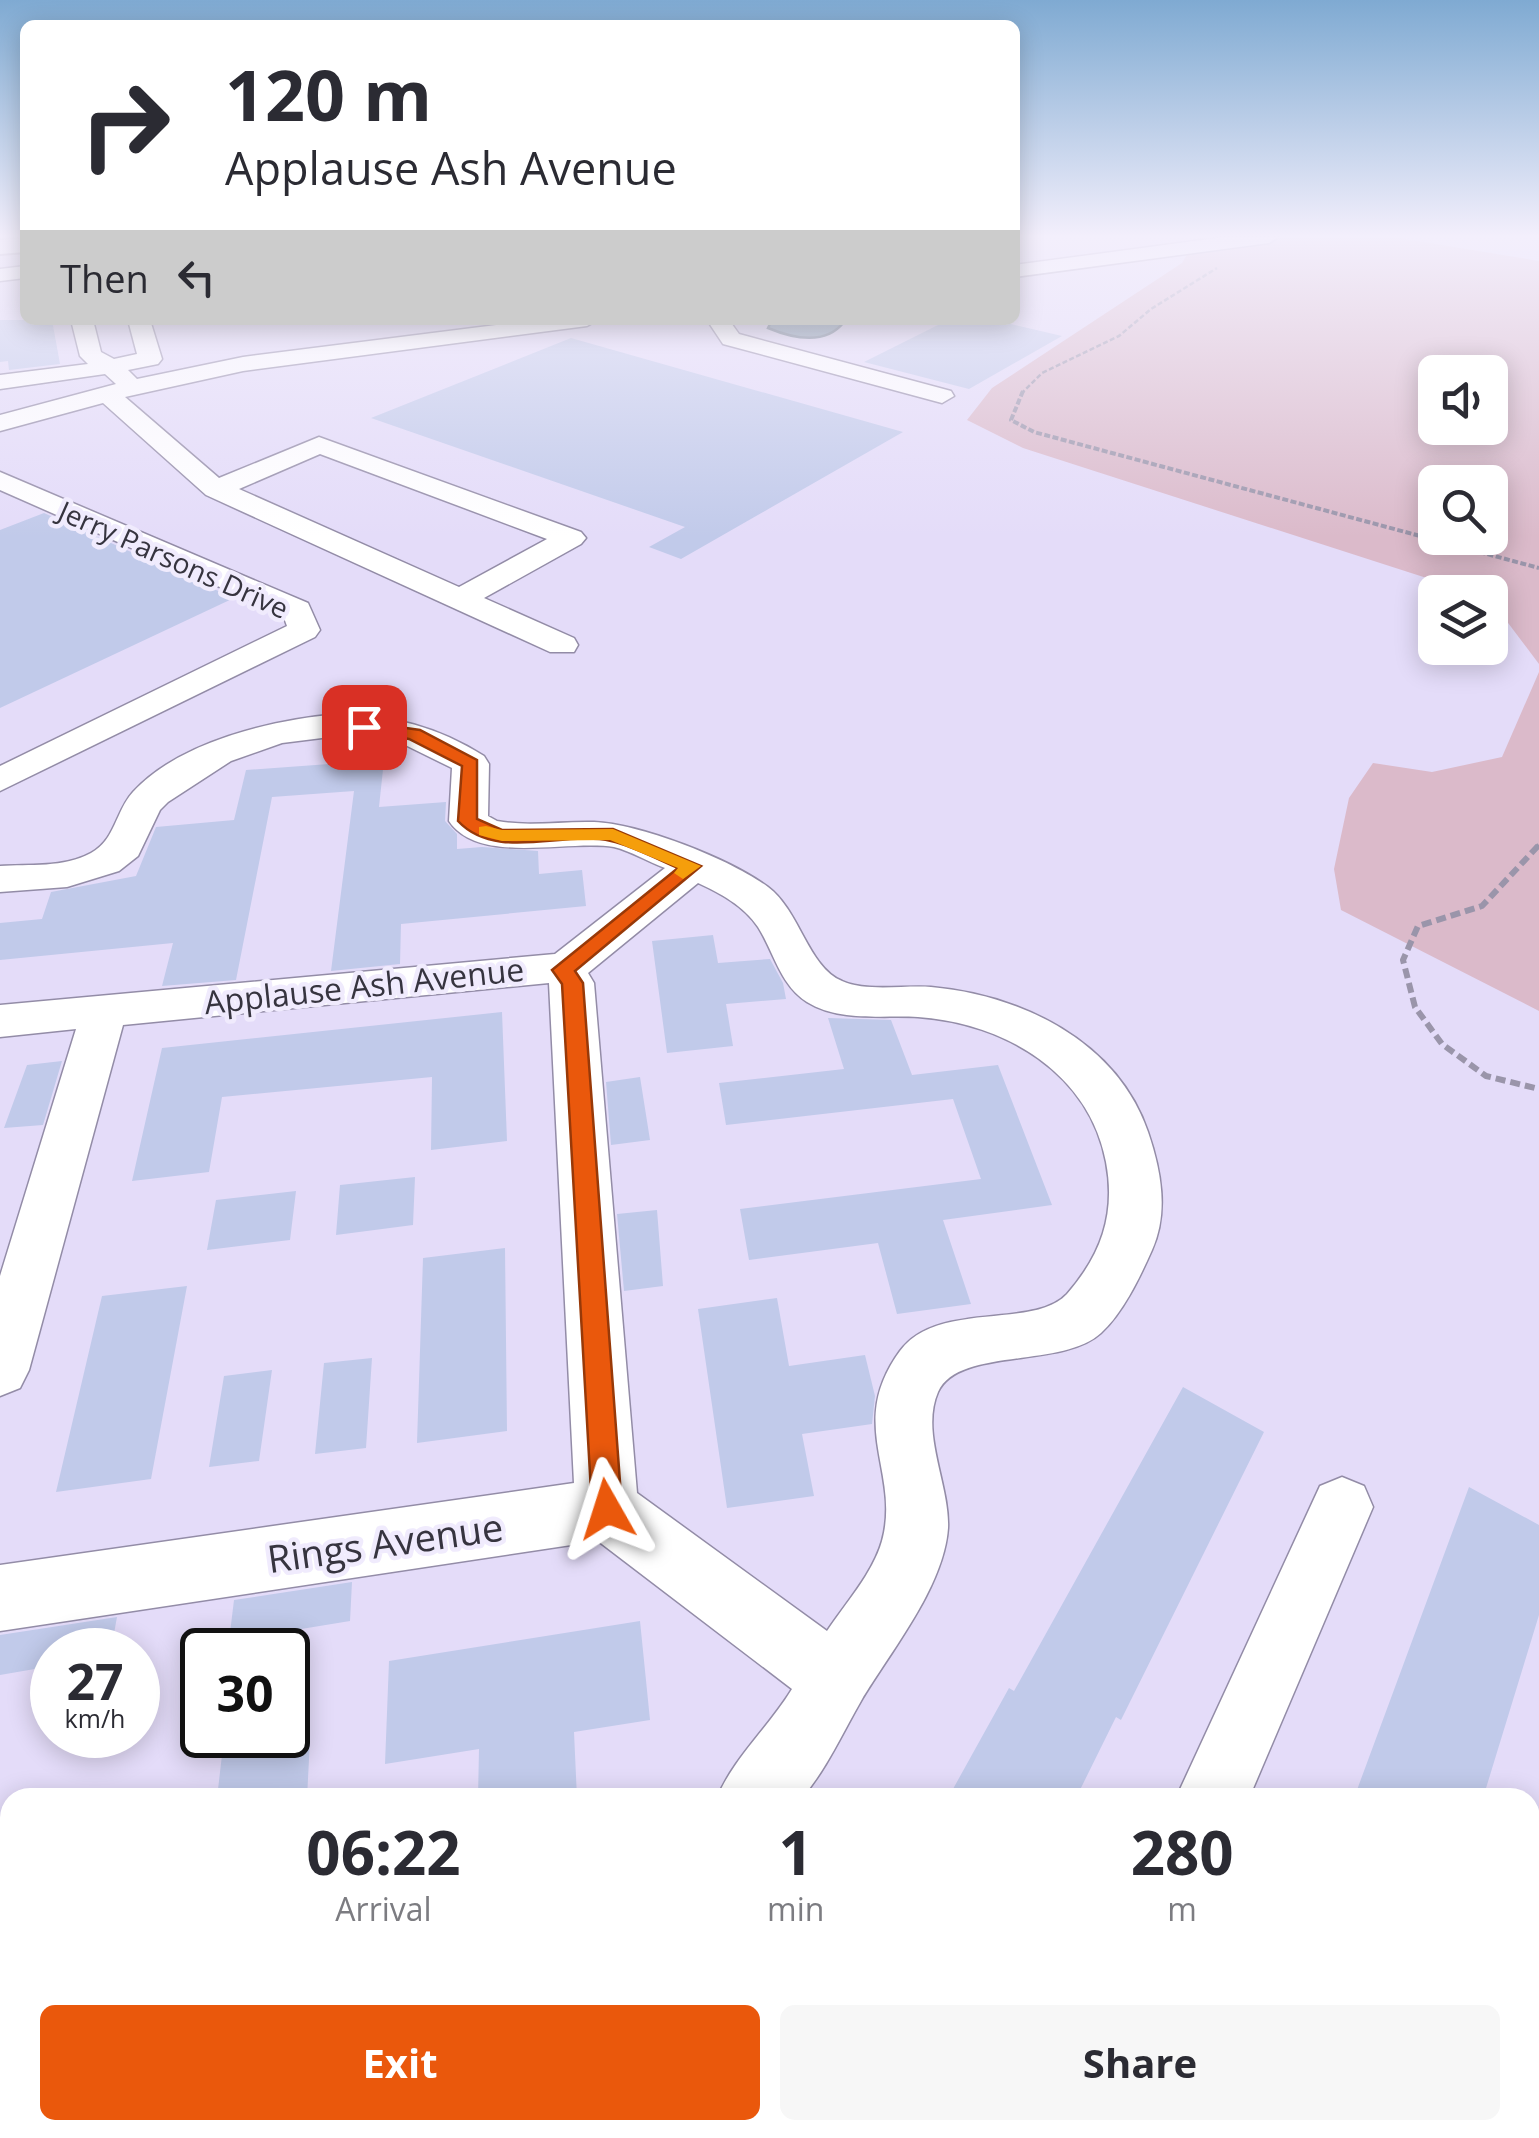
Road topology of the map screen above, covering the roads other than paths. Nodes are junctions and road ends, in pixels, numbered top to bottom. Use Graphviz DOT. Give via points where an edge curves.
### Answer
graph roads {
  1 [pos="86,337"];
  2 [pos="152,337"];
  3 [pos="426,337"];
  4 [pos="729,337"];
  5 [pos="269,338"];
  6 [pos="851,349"];
  7 [pos="167,356"];
  8 [pos="820,364"];
  9 [pos="80,372"];
  10 [pos="0,382"];
  11 [pos="116,382"];
  12 [pos="0,393"];
  13 [pos="942,396"];
  14 [pos="0,423"];
  15 [pos="0,480"];
  16 [pos="216,489"];
  17 [pos="460,599"];
  18 [pos="562,645"];
  19 [pos="0,780"];
  20 [pos="692,866"];
  21 [pos="0,879"];
  22 [pos="563,970"];
  23 [pos="104,1012"];
  24 [pos="0,1021"];
  25 [pos="0,1370"];
  26 [pos="1342,1507"];
  27 [pos="607,1509"];
  28 [pos="0,1598"];
  29 [pos="836,1679"];
  30 [pos="761,1788"];
  31 [pos="1216,1788"];
  1 -- 11 [label="street" via="91,356"];
  2 -- 7 [label="street"];
  3 -- 11 [label="street"];
  4 -- 8 [label="street"];
  5 -- 7 [label="street"];
  6 -- 8 [label="street"];
  7 -- 11 [label="street"];
  8 -- 13 [label="street"];
  9 -- 10 [label="street"];
  9 -- 11 [label="street"];
  9 -- 12 [label="street"];
  11 -- 14 [label="street"];
  11 -- 16 [label="street"];
  15 -- 19 [label="street, Jerry Parsons Drive" via="297,610 304,630"];
  16 -- 17 [label="street"];
  16 -- 17 [label="street" via="319,445 571,538"];
  17 -- 18 [label="street"];
  20 -- 21 [label="street" via="613,834 482,830 468,821 473,774 460,756 390,728 323,728 264,735 196,762 146,802 130,843 103,863 64,875"];
  20 -- 22 [label="street, Applause Ash Avenue"];
  20 -- 29 [label="street" via="764,906 809,984 822,992 953,1006 1070,1053 1124,1129 1137,1187 1127,1246 1080,1318 942,1352 910,1386 903,1434 917,1531 894,1587"];
  22 -- 23 [label="street, Applause Ash Avenue" via="542,966"];
  22 -- 27 [label="street" via="572,983"];
  23 -- 24 [label="street, Applause Ash Avenue"];
  23 -- 25 [label="street"];
  26 -- 31 [label="street"];
  27 -- 28 [label="street, Rings Avenue"];
  27 -- 29 [label="street"];
  29 -- 30 [label="street" via="796,1747"];
}
